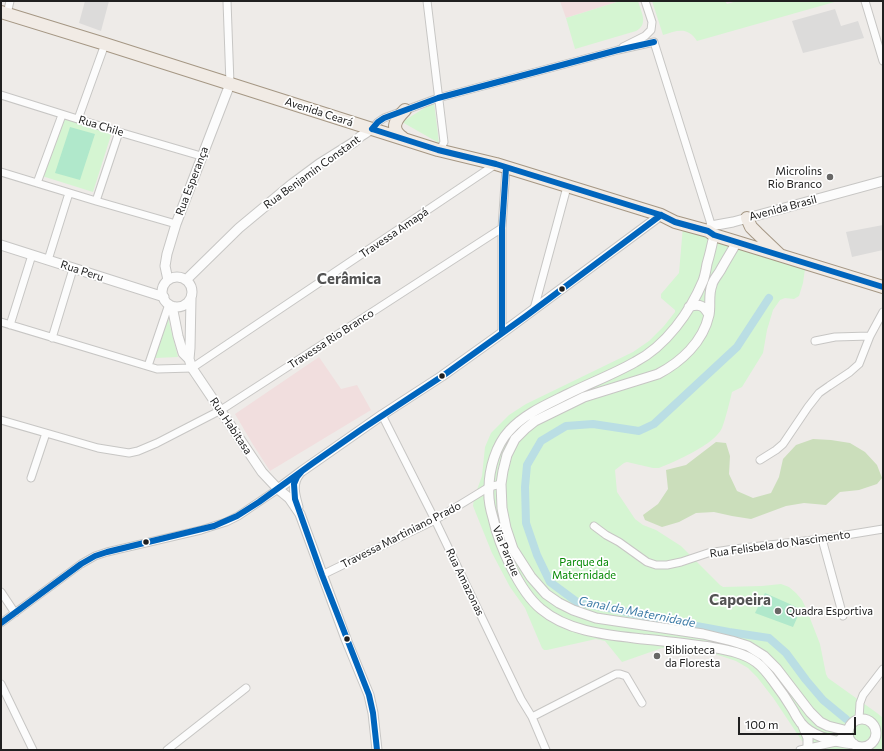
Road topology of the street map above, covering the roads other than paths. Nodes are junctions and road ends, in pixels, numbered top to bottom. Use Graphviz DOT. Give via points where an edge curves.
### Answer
graph roads {
  1 [pos="10,1"];
  2 [pos="227,1"];
  3 [pos="427,1"];
  4 [pos="645,1"];
  5 [pos="865,1"];
  6 [pos="4,13"];
  7 [pos="105,44"];
  8 [pos="618,50"];
  9 [pos="883,61"];
  10 [pos="230,84"];
  11 [pos="1,95"];
  12 [pos="438,98"];
  13 [pos="405,110"];
  14 [pos="62,114"];
  15 [pos="78,119"];
  16 [pos="372,129"];
  17 [pos="119,132"];
  18 [pos="403,138"];
  19 [pos="438,150"];
  20 [pos="202,156"];
  21 [pos="501,166"];
  22 [pos="1,172"];
  23 [pos="883,181"];
  24 [pos="38,183"];
  25 [pos="567,187"];
  26 [pos="70,193"];
  27 [pos="96,201"];
  28 [pos="660,215"];
  29 [pos="747,218"];
  30 [pos="176,224"];
  31 [pos="502,228"];
  32 [pos="713,229"];
  33 [pos="737,242"];
  34 [pos="1,246"];
  35 [pos="32,255"];
  36 [pos="781,256"];
  37 [pos="48,260"];
  38 [pos="73,269"];
  39 [pos="168,280"];
  40 [pos="186,280"];
  41 [pos="883,287"];
  42 [pos="191,298"];
  43 [pos="168,302"];
  44 [pos="689,307"];
  45 [pos="534,309"];
  46 [pos="883,312"];
  47 [pos="709,315"];
  48 [pos="1,322"];
  49 [pos="10,325"];
  50 [pos="502,333"];
  51 [pos="870,336"];
  52 [pos="52,338"];
  53 [pos="815,340"];
  54 [pos="190,364"];
  55 [pos="148,366"];
  56 [pos="221,410"];
  57 [pos="382,415"];
  58 [pos="1,420"];
  59 [pos="46,433"];
  60 [pos="760,460"];
  61 [pos="302,471"];
  62 [pos="31,478"];
  63 [pos="501,484"];
  64 [pos="489,487"];
  65 [pos="278,490"];
  66 [pos="435,520"];
  67 [pos="303,522"];
  68 [pos="594,526"];
  69 [pos="883,529"];
  70 [pos="822,540"];
  71 [pos="322,575"];
  72 [pos="1,592"];
  73 [pos="15,613"];
  74 [pos="844,616"];
  75 [pos="1,623"];
  76 [pos="883,669"];
  77 [pos="1,684"];
  78 [pos="246,688"];
  79 [pos="642,703"];
  80 [pos="532,717"];
  81 [pos="859,719"];
  82 [pos="801,723"];
  83 [pos="848,731"];
  84 [pos="879,739"];
  85 [pos="836,742"];
  86 [pos="860,748"];
  87 [pos="804,749"];
  88 [pos="33,750"];
  89 [pos="167,750"];
  90 [pos="377,750"];
  91 [pos="546,750"];
  1 -- 6 [label="street"];
  2 -- 10 [label="street"];
  3 -- 12 [label="street"];
  4 -- 8 [label="street, Rua Benjamin Constant" via="652,22 651,30 645,36"];
  5 -- 9 [label="street"];
  6 -- 7 [label="main road, Avenida Ceará"];
  7 -- 10 [label="main road, Avenida Ceará"];
  7 -- 15 [label="street"];
  8 -- 12 [label="street, Rua Benjamin Constant"];
  8 -- 32 [label="street, Rua Benjamin Constant" via="654,42"];
  10 -- 16 [label="main road, Avenida Ceará"];
  10 -- 20 [label="street, Rua Esperança"];
  11 -- 14 [label="street, Rua Chile"];
  12 -- 13 [label="street, Rua Benjamin Constant"];
  12 -- 19 [label="street" via="444,142"];
  13 -- 16 [label="street, Rua Benjamin Constant" via="384,118"];
  13 -- 18 [label="main road" via="399,116 395,127 398,135"];
  14 -- 15 [label="street, Rua Chile"];
  14 -- 24 [label="street"];
  15 -- 17 [label="street, Rua Chile"];
  16 -- 18 [label="main road, Avenida Ceará"];
  16 -- 40 [label="street, Rua Benjamin Constant" via="286,189 239,228"];
  17 -- 20 [label="street, Rua Chile"];
  17 -- 27 [label="street"];
  18 -- 19 [label="main road, Avenida Ceará"];
  19 -- 21 [label="main road, Avenida Ceará"];
  20 -- 30 [label="street, Rua Esperança"];
  21 -- 25 [label="main road, Avenida Ceará"];
  21 -- 31 [label="street"];
  21 -- 54 [label="street, Travessa Amapá"];
  22 -- 24 [label="street"];
  23 -- 29 [label="street, Avenida Brasil"];
  24 -- 26 [label="street"];
  25 -- 28 [label="main road, Avenida Ceará"];
  25 -- 45 [label="street"];
  26 -- 27 [label="street"];
  26 -- 37 [label="street"];
  27 -- 30 [label="street"];
  28 -- 32 [label="main road, Avenida Ceará" via="675,222"];
  28 -- 45 [label="street"];
  29 -- 32 [label="street, Avenida Brasil"];
  29 -- 36 [label="main road" via="751,227"];
  30 -- 39 [label="street, Rua Esperança" via="167,254"];
  31 -- 50 [label="street"];
  31 -- 56 [label="street, Travessa Rio Branco"];
  32 -- 33 [label="main road, Avenida Ceará"];
  32 -- 44 [label="street, Via Parque" via="704,280"];
  33 -- 36 [label="main road, Avenida Ceará"];
  33 -- 47 [label="street, Via Parque" via="712,284 709,294"];
  34 -- 35 [label="street, Rua Peru"];
  35 -- 37 [label="street, Rua Peru"];
  35 -- 49 [label="street"];
  36 -- 41 [label="main road, Avenida Ceará"];
  37 -- 38 [label="street, Rua Peru"];
  38 -- 43 [label="street, Rua Peru"];
  38 -- 52 [label="street"];
  39 -- 40 [label="street" via="176,277"];
  39 -- 43 [label="street" via="162,290"];
  40 -- 42 [label="street" via="192,288"];
  42 -- 43 [label="street" via="185,305 176,307"];
  42 -- 54 [label="street"];
  43 -- 54 [label="street, Rua Habitasa" via="183,353"];
  43 -- 55 [label="street"];
  44 -- 47 [label="street" via="701,306"];
  44 -- 64 [label="street, Via Parque" via="672,332 636,362 551,402 508,432 494,457"];
  45 -- 50 [label="street"];
  46 -- 51 [label="street"];
  47 -- 63 [label="street, Via Parque" via="702,335 681,359 668,369 642,380 584,397 535,421 525,429 515,439 507,455"];
  48 -- 49 [label="street"];
  49 -- 52 [label="street"];
  50 -- 57 [label="street"];
  51 -- 53 [label="street"];
  51 -- 60 [label="street" via="859,364 819,394 783,444"];
  52 -- 55 [label="street"];
  54 -- 55 [label="street" via="157,369"];
  54 -- 56 [label="street, Rua Habitasa"];
  56 -- 59 [label="street, Travessa Rio Branco" via="156,443 129,453 98,448"];
  56 -- 65 [label="street, Rua Habitasa" via="262,472"];
  57 -- 61 [label="street"];
  57 -- 66 [label="street, Rua Amazonas"];
  58 -- 59 [label="street, Travessa Rio Branco"];
  59 -- 62 [label="street"];
  61 -- 65 [label="street"];
  61 -- 67 [label="street" via="295,480 294,492"];
  63 -- 64 [label="street, Travessa Martiniano Prado"];
  63 -- 83 [label="street, Via Parque" via="506,528 514,549 530,577 546,594 573,610 596,618 703,634 748,646 764,656 777,669 820,722"];
  64 -- 66 [label="street, Travessa Martiniano Prado"];
  64 -- 82 [label="street, Via Parque" via="490,508 496,532 509,563 526,592 540,609 579,629 599,634 710,647 742,654 757,662 768,674"];
  65 -- 67 [label="street, Rua Habitasa" via="289,498"];
  65 -- 73 [label="street" via="226,522 95,556"];
  66 -- 71 [label="street, Travessa Martiniano Prado"];
  66 -- 80 [label="street, Rua Amazonas" via="521,700"];
  67 -- 71 [label="street"];
  68 -- 70 [label="street, Rua Felisbela do Nascimento" via="646,562 656,565 681,562 708,553 734,549"];
  69 -- 70 [label="street, Rua Felisbela do Nascimento"];
  70 -- 74 [label="street"];
  71 -- 90 [label="street" via="369,695"];
  72 -- 73 [label="street"];
  73 -- 75 [label="street"];
  76 -- 81 [label="street" via="863,695"];
  77 -- 88 [label="street"];
  78 -- 89 [label="street"];
  79 -- 80 [label="street" via="626,676 616,674"];
  80 -- 91 [label="street, Rua Amazonas"];
  81 -- 83 [label="street" via="850,725"];
  81 -- 84 [label="street" via="866,719 872,724"];
  82 -- 85 [label="street, Via Parque" via="816,734"];
  82 -- 87 [label="street" via="808,738"];
  83 -- 85 [label="street"];
  83 -- 86 [label="street" via="849,738"];
  84 -- 86 [label="street"];
  85 -- 86 [label="street, Via Parque"];
  85 -- 87 [label="street"];
}
